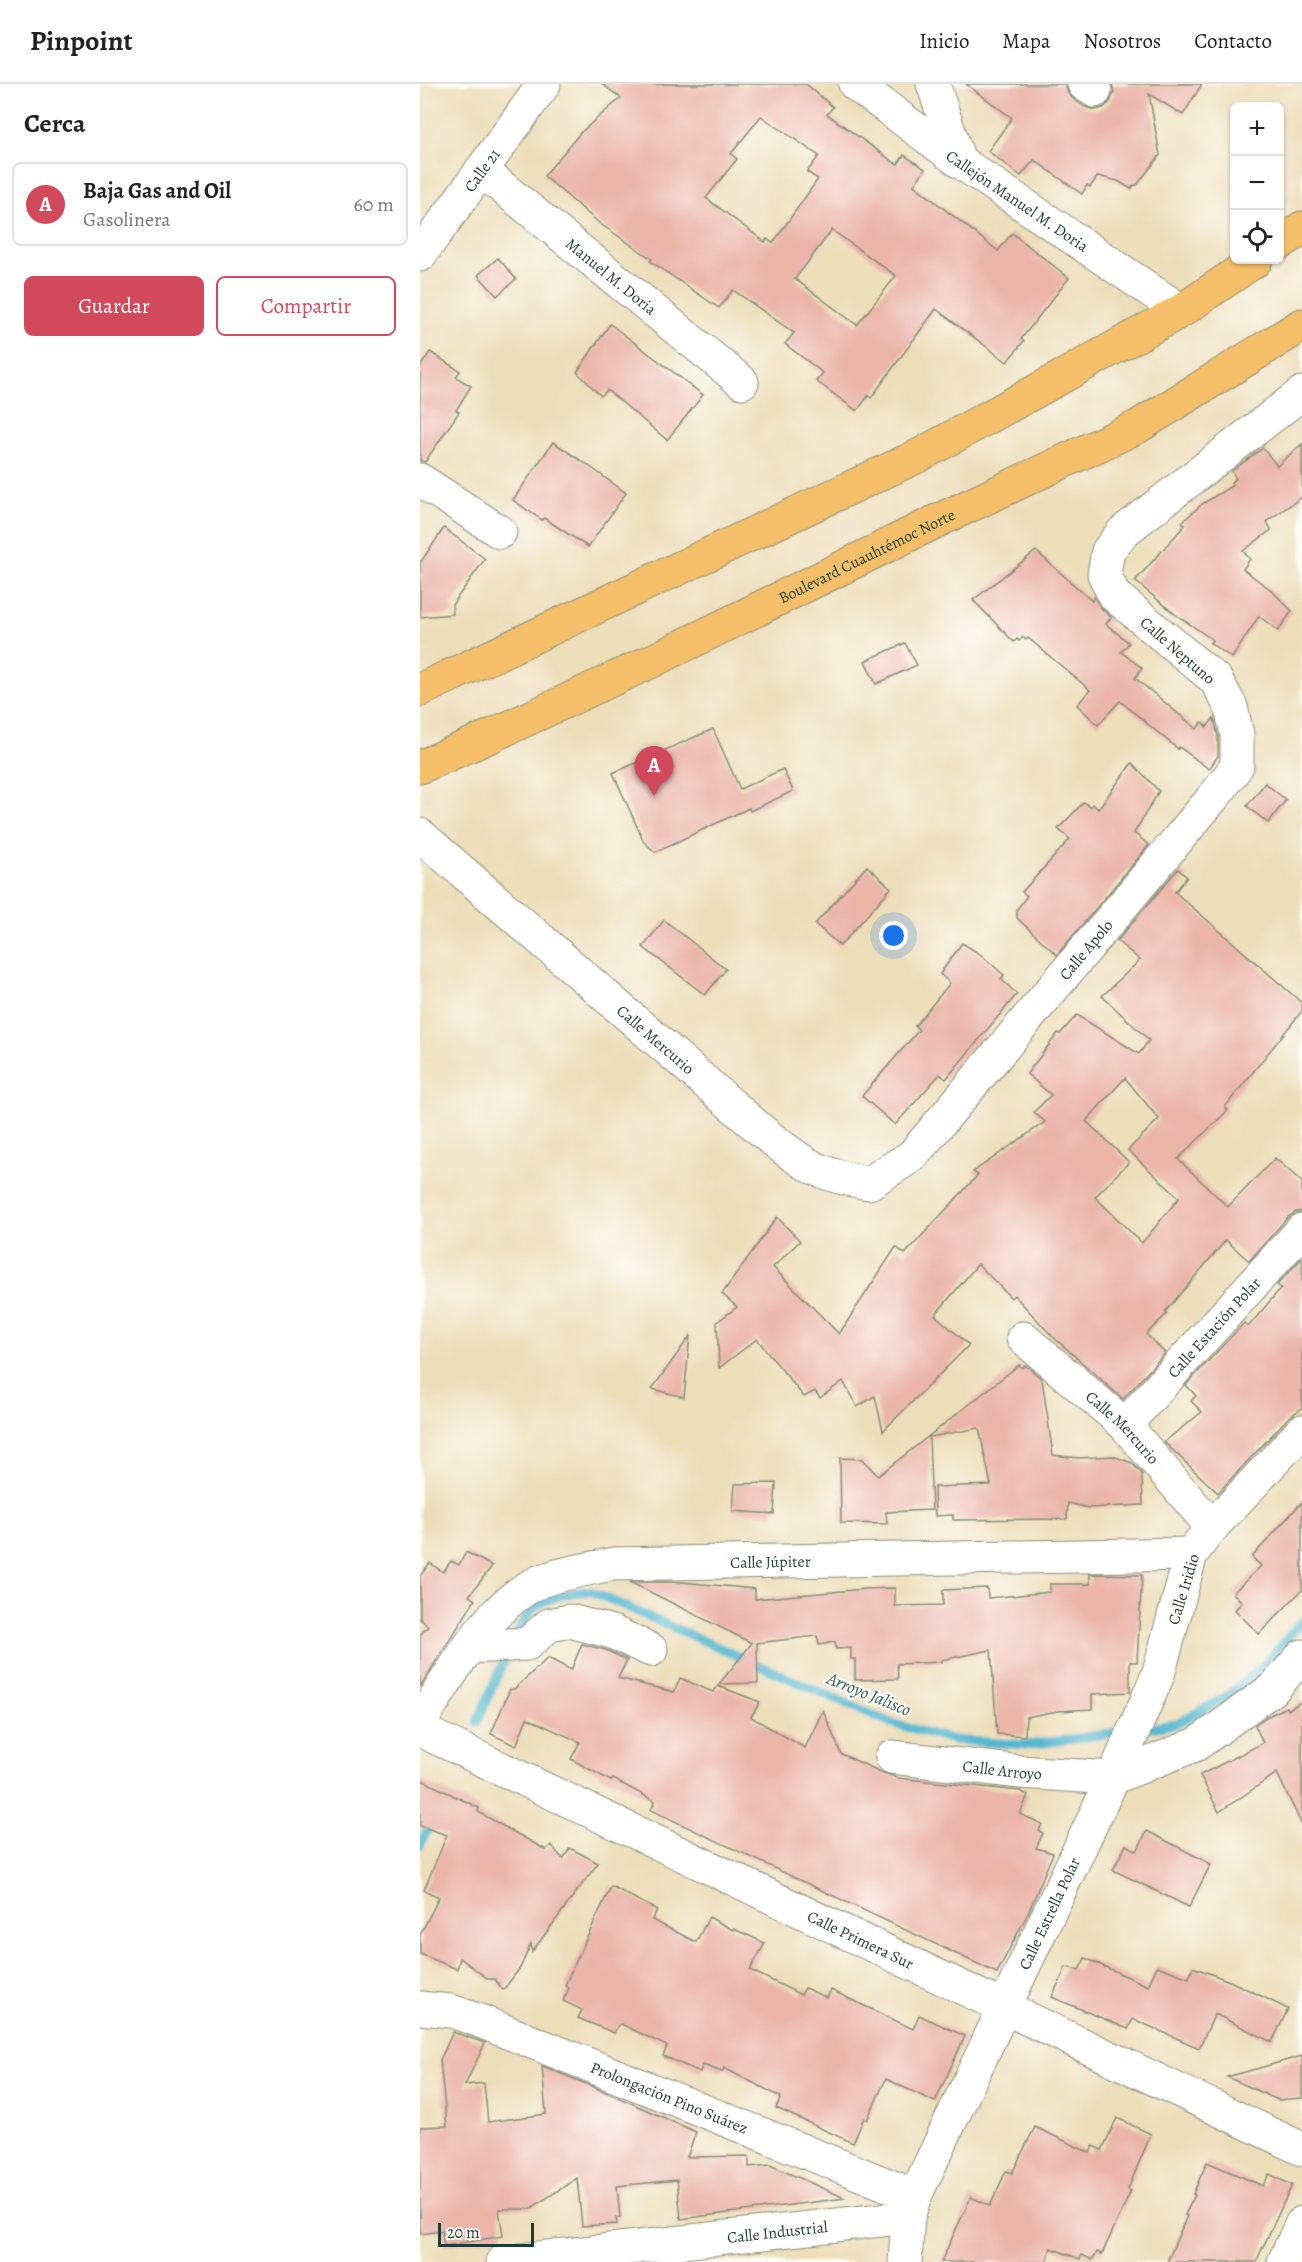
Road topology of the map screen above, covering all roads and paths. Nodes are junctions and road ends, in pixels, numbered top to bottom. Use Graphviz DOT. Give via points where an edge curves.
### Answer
graph roads {
  1 [pos="544,84"];
  2 [pos="855,84"];
  3 [pos="933,84"];
  4 [pos="959,161"];
  5 [pos="481,170"];
  6 [pos="1302,228"];
  7 [pos="1284,240"];
  8 [pos="420,255"];
  9 [pos="1250,264"];
  10 [pos="1181,311"];
  11 [pos="1302,325"];
  12 [pos="742,382"];
  13 [pos="1302,393"];
  14 [pos="420,480"];
  15 [pos="500,532"];
  16 [pos="420,690"];
  17 [pos="1238,734"];
  18 [pos="420,767"];
  19 [pos="420,835"];
  20 [pos="912,1156"];
  21 [pos="1302,1230"];
  22 [pos="1023,1338"];
  23 [pos="1125,1425"];
  24 [pos="1302,1431"];
  25 [pos="1212,1527"];
  26 [pos="1191,1554"];
  27 [pos="481,1646"];
  28 [pos="651,1650"];
  29 [pos="1302,1656"];
  30 [pos="420,1722"];
  31 [pos="420,1730"];
  32 [pos="892,1757"];
  33 [pos="1116,1771"];
  34 [pos="420,2008"];
  35 [pos="1005,2008"];
  36 [pos="1302,2149"];
  37 [pos="912,2206"];
  38 [pos="1302,2223"];
  39 [pos="503,2262"];
  40 [pos="905,2262"];
  41 [pos="1284,2262"];
  1 -- 5 [label="street, Calle 21"];
  2 -- 4 [label="street, Callejón Manuel M. Doria"];
  3 -- 4 [label="street"];
  4 -- 10 [label="street, Callejón Manuel M. Doria"];
  5 -- 8 [label="street, Calle 21"];
  5 -- 12 [label="street, Manuel M. Doria"];
  6 -- 7 [label="main road"];
  9 -- 10 [label="main road"];
  10 -- 16 [label="main road" via="920,454"];
  11 -- 18 [label="main road, Boulevard Cuauhtémoc Norte" via="1137,428 652,661"];
  13 -- 17 [label="street, Calle Neptuno" via="1123,532 1108,550 1104,574 1114,595 1216,680 1231,707"];
  14 -- 15 [label="street"];
  17 -- 20 [label="street, Calle Apolo" via="1237,766 1216,794"];
  19 -- 20 [label="street, Calle Mercurio" via="800,1162 820,1172 868,1183"];
  21 -- 23 [label="street, Calle Estación Polar"];
  22 -- 23 [label="street, Calle Mercurio"];
  23 -- 25 [label="street, Calle Mercurio"];
  24 -- 25 [label="street, Calle Iridio"];
  25 -- 26 [label="street, Calle Iridio"];
  26 -- 27 [label="street, Calle Júpiter" via="613,1564 542,1581 518,1593 497,1610"];
  26 -- 33 [label="street, Calle Iridio" via="1158,1675"];
  27 -- 28 [label="street" via="527,1644 549,1625 570,1621 612,1632"];
  27 -- 30 [label="street, Calle Júpiter"];
  29 -- 33 [label="street" via="1274,1688 1197,1744"];
  31 -- 35 [label="street, Calle Primera Sur"];
  32 -- 33 [label="street, Calle Arroyo" via="1020,1772"];
  33 -- 35 [label="street, Calle Estrella Polar"];
  34 -- 37 [label="street, Prolongación Pino Suárez" via="452,2011 480,2020"];
  35 -- 36 [label="street, Calle Primera Sur"];
  35 -- 37 [label="street, Calle Estrella Polar"];
  37 -- 39 [label="street, Calle Industrial"];
  37 -- 40 [label="street, Calle Estrella Polar"];
  38 -- 41 [label="street"];
}
